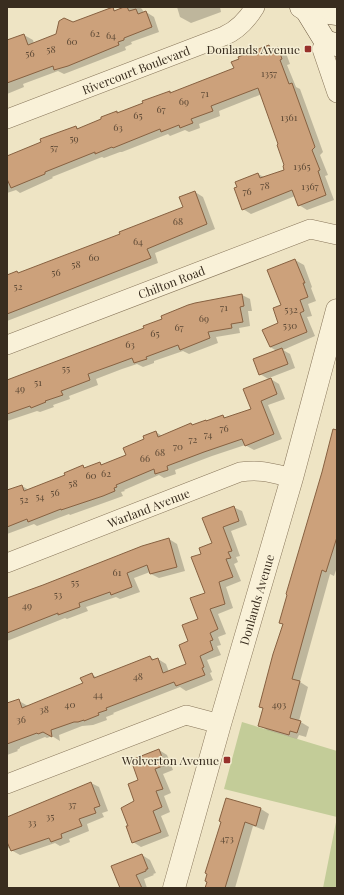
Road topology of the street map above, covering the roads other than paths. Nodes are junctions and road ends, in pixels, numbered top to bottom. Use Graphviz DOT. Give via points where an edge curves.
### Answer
graph roads {
  1 [pos="255,7"];
  2 [pos="303,9"];
  3 [pos="337,14"];
  4 [pos="331,43"];
  5 [pos="337,93"];
  6 [pos="7,119"];
  7 [pos="337,235"];
  8 [pos="337,310"];
  9 [pos="7,345"];
  10 [pos="292,478"];
  11 [pos="7,562"];
  12 [pos="220,724"];
  13 [pos="7,784"];
  14 [pos="174,888"];
  1 -- 6 [label="street, Rivercourt Boulevard" via="238,28 224,36"];
  2 -- 3 [label="street"];
  2 -- 4 [label="street"];
  4 -- 5 [label="street" via="322,49"];
  7 -- 9 [label="street, Chilton Road" via="310,229"];
  8 -- 10 [label="street, Donlands Avenue"];
  10 -- 11 [label="street, Warland Avenue" via="267,471 240,472"];
  10 -- 12 [label="street, Donlands Avenue"];
  12 -- 13 [label="street" via="186,714"];
  12 -- 14 [label="street, Donlands Avenue"];
}
